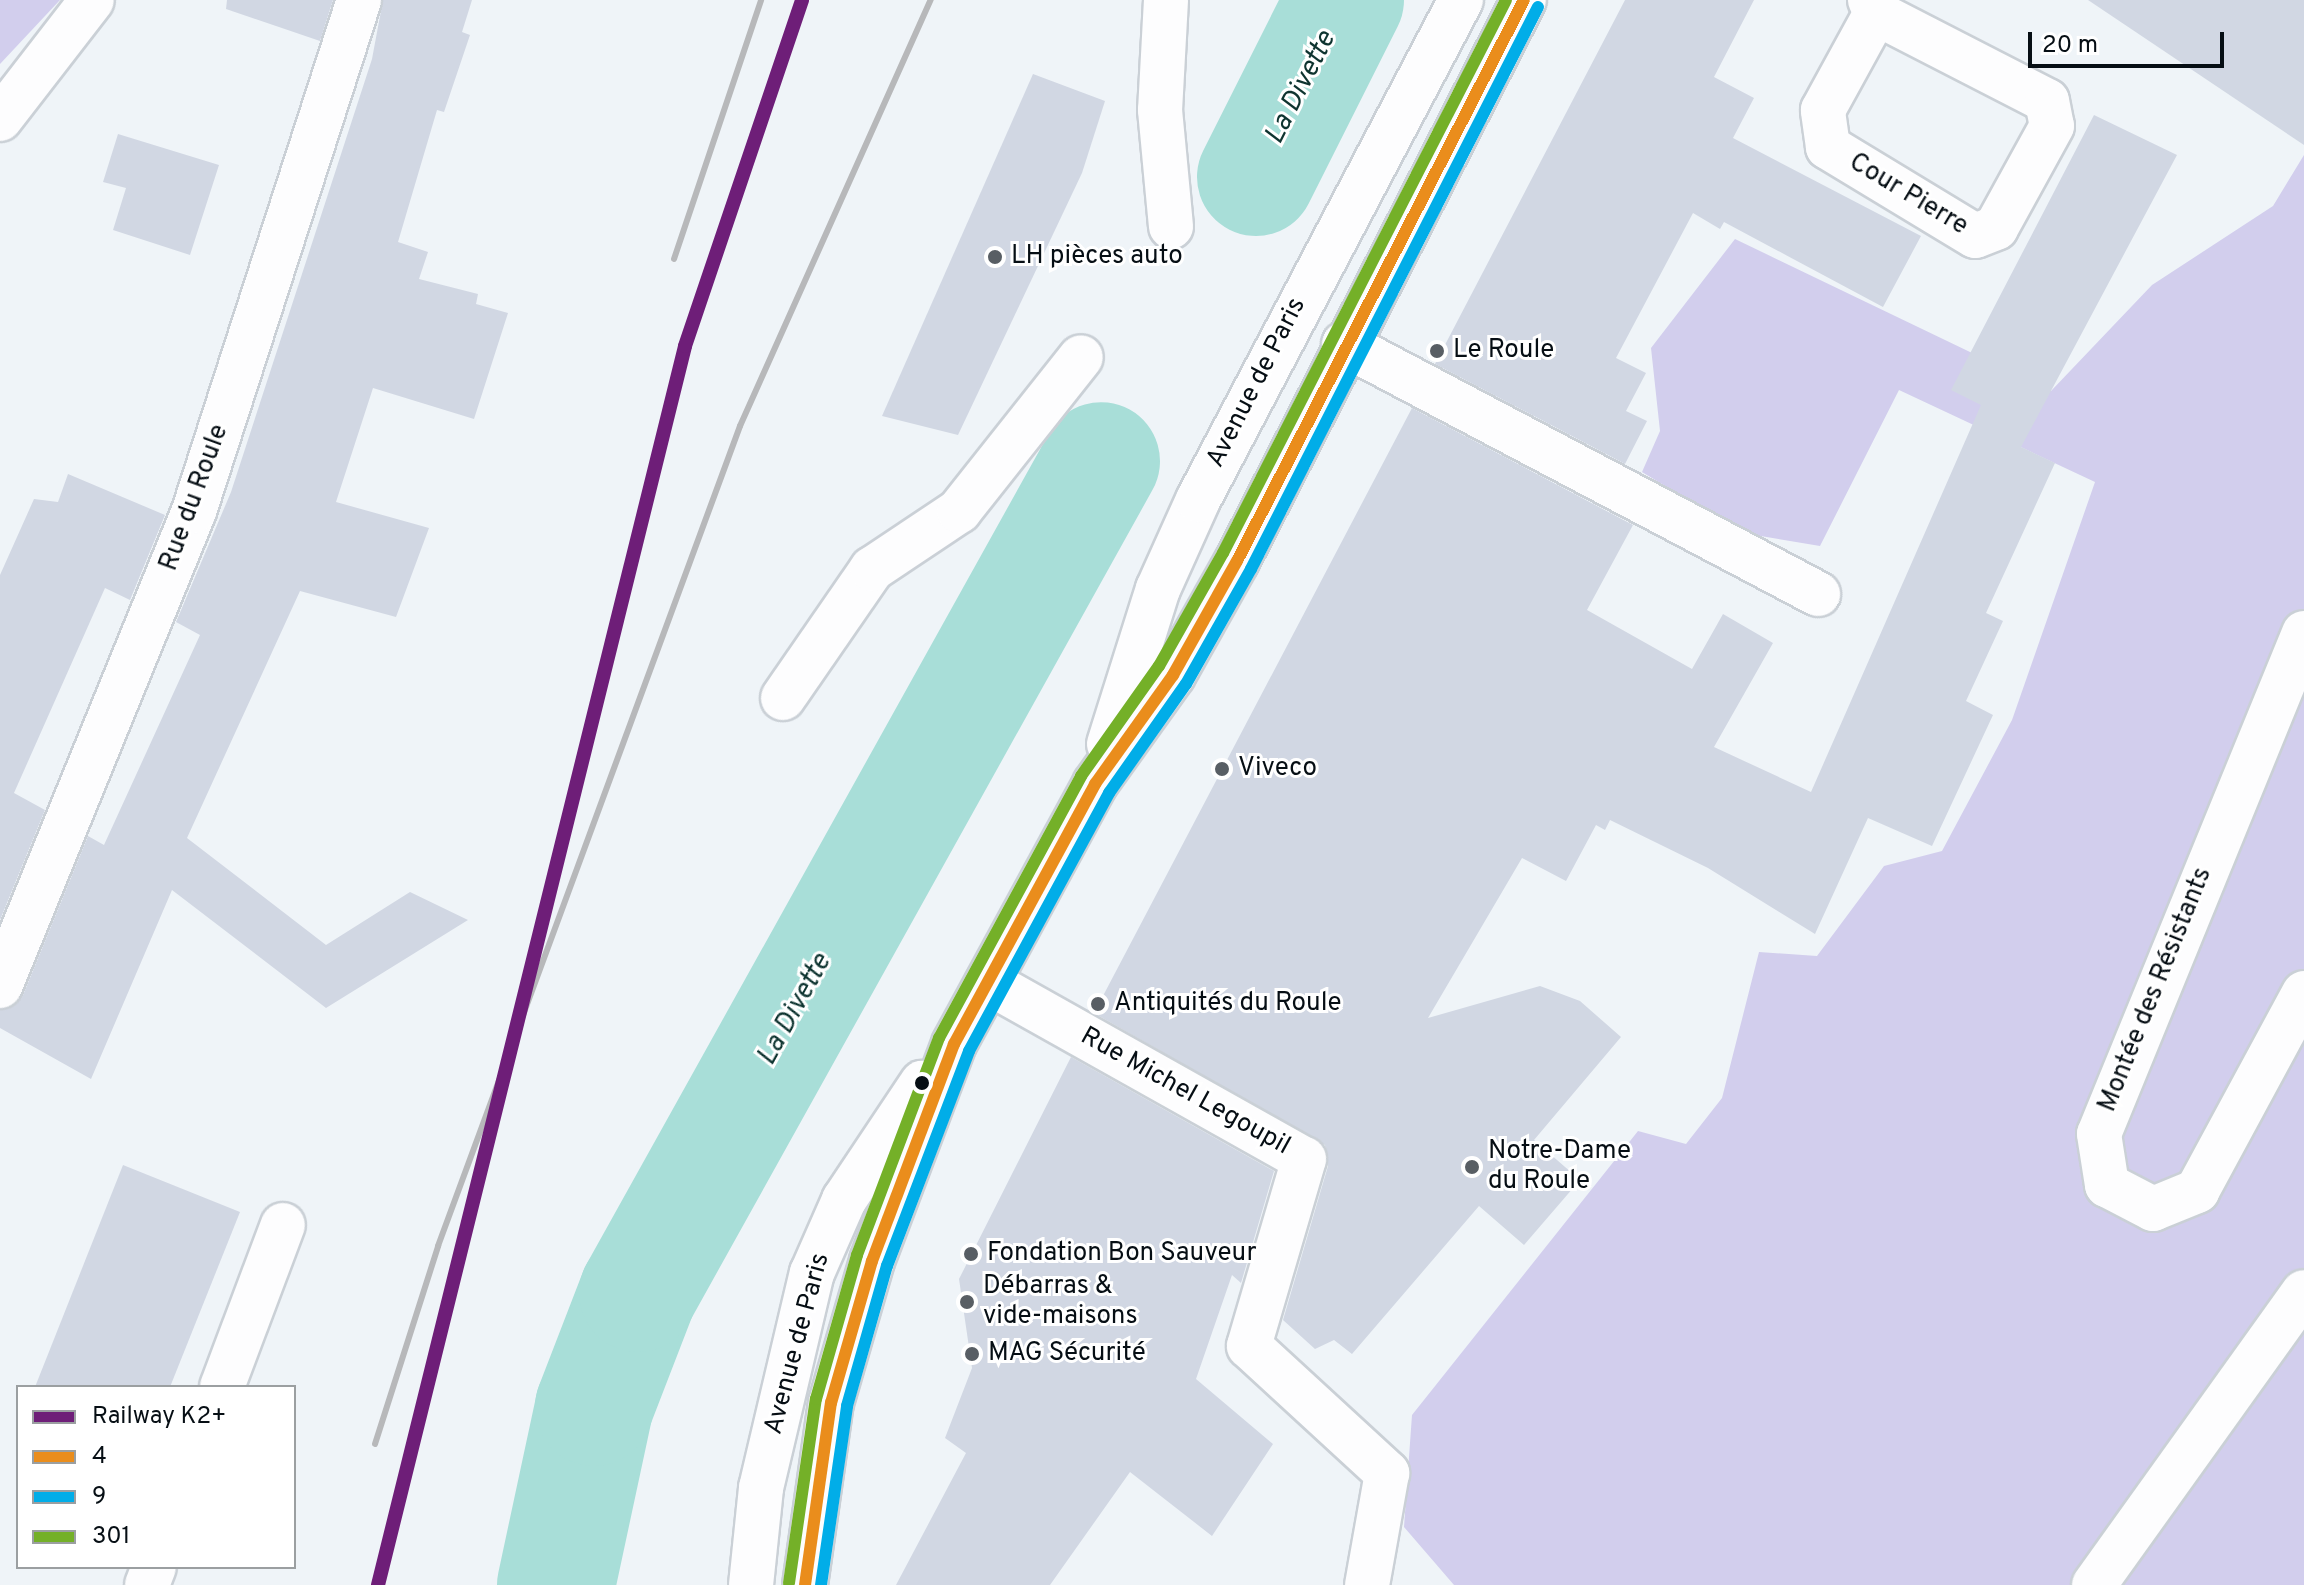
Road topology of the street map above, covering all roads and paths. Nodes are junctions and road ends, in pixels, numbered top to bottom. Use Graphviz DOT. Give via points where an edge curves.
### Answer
graph roads {
  1 [pos="92,0"];
  2 [pos="359,0"];
  3 [pos="1166,0"];
  4 [pos="1461,0"];
  5 [pos="1524,0"];
  6 [pos="1873,6"];
  7 [pos="0,119"];
  8 [pos="1171,226"];
  9 [pos="1344,344"];
  10 [pos="1081,357"];
  11 [pos="1818,594"];
  12 [pos="2304,633"];
  13 [pos="783,698"];
  14 [pos="1095,784"];
  15 [pos="988,982"];
  16 [pos="0,986"];
  17 [pos="2304,993"];
  18 [pos="954,1044"];
  19 [pos="283,1225"];
  20 [pos="2304,1292"];
  21 [pos="223,1385"];
  22 [pos="1364,1577"];
  23 [pos="751,1585"];
  24 [pos="805,1585"];
  25 [pos="2094,1585"];
  1 -- 7 [label="street"];
  2 -- 16 [label="street, Rue du Roule" via="194,511"];
  3 -- 8 [label="street" via="1160,110"];
  4 -- 14 [label="street, Avenue de Paris" via="1198,500 1158,589"];
  5 -- 9 [label="street, Avenue de Paris"];
  6 -- 6 [label="street, Cour Pierre" via="2047,101 2052,126 1996,228 1975,236 1828,147 1823,110"];
  9 -- 11 [label="street"];
  9 -- 14 [label="street, Avenue de Paris" via="1173,675"];
  10 -- 13 [label="street" via="959,511 872,569"];
  12 -- 17 [label="street, Montée des Résistants" via="2099,1134 2107,1185 2153,1209 2197,1191"];
  14 -- 15 [label="street, Avenue de Paris"];
  15 -- 18 [label="street, Avenue de Paris"];
  15 -- 22 [label="street, Rue Michel Legoupil" via="1304,1159 1249,1346 1387,1473"];
  18 -- 23 [label="street, Avenue de Paris" via="844,1200 812,1273 761,1488"];
  18 -- 24 [label="street, Avenue de Paris" via="872,1261 831,1403"];
  19 -- 21 [label="street"];
  20 -- 25 [label="street"];
}
